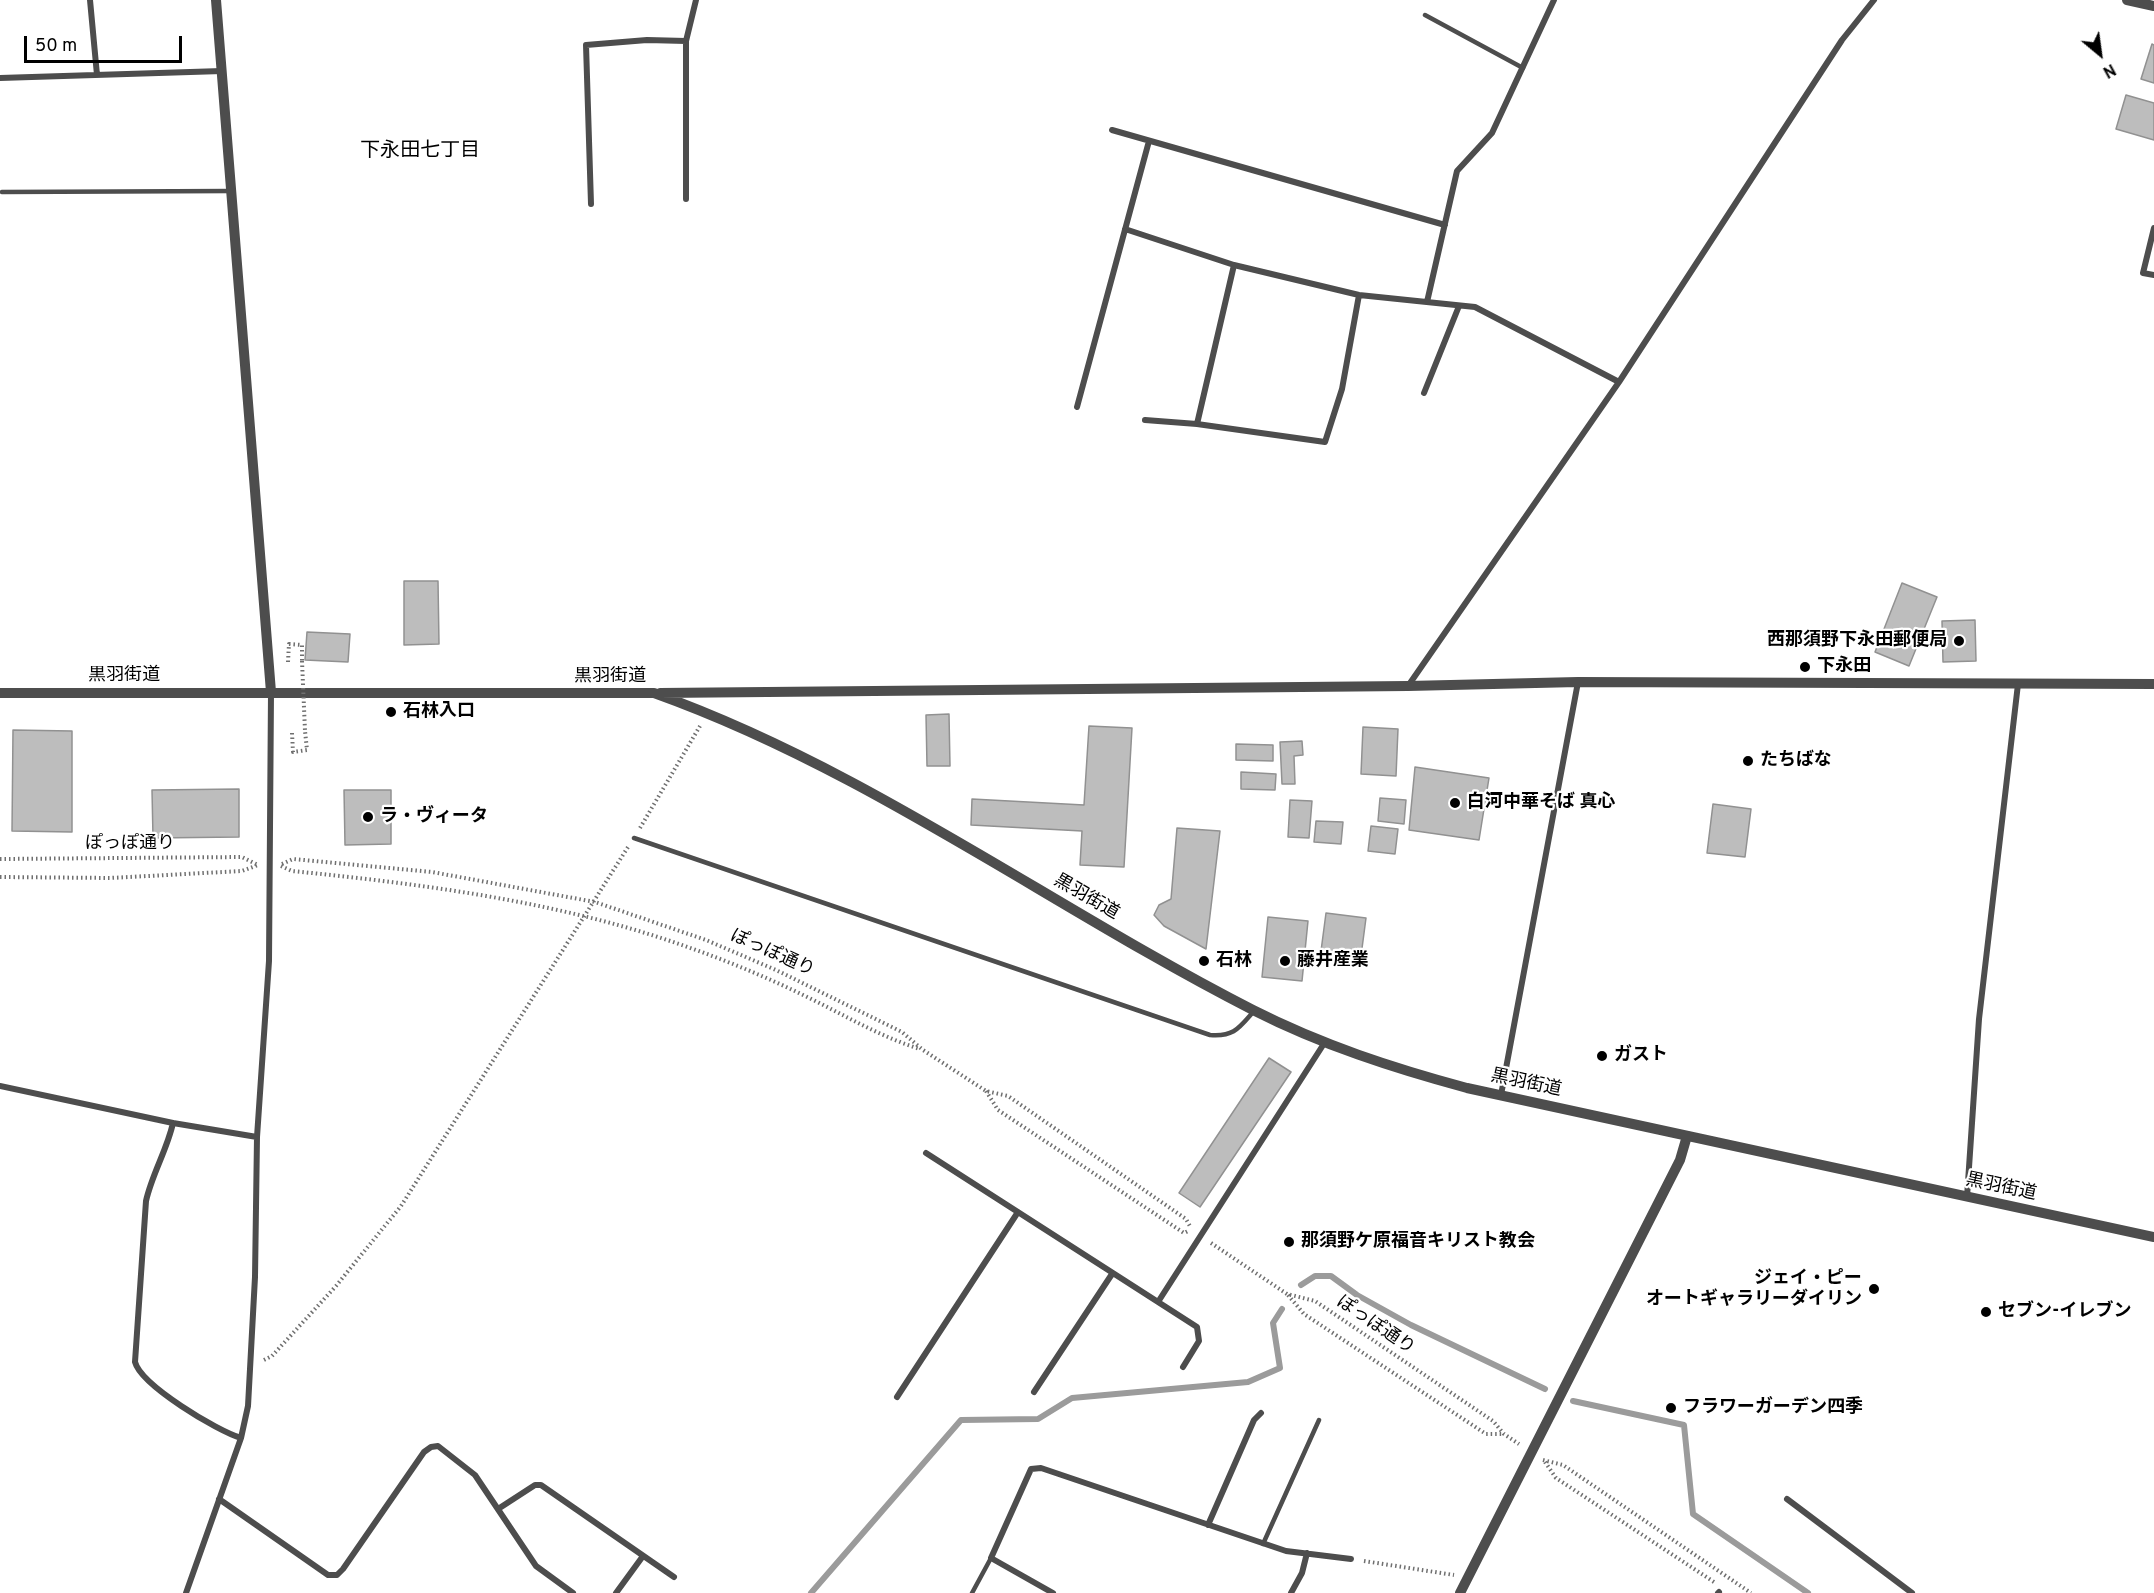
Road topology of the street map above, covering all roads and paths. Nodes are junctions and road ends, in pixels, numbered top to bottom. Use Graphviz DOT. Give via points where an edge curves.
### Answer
graph roads {
  1 [pos="90,0"];
  2 [pos="216,0"];
  3 [pos="696,0"];
  4 [pos="1554,0"];
  5 [pos="1874,0"];
  6 [pos="2127,0"];
  7 [pos="2154,6"];
  8 [pos="1425,15"];
  9 [pos="686,40"];
  10 [pos="1522,68"];
  11 [pos="222,70"];
  12 [pos="98,75"];
  13 [pos="0,78"];
  14 [pos="1112,130"];
  15 [pos="1149,141"];
  16 [pos="231,191"];
  17 [pos="2,192"];
  18 [pos="686,199"];
  19 [pos="591,204"];
  20 [pos="1445,225"];
  21 [pos="2154,228"];
  22 [pos="1125,229"];
  23 [pos="1234,265"];
  24 [pos="2154,275"];
  25 [pos="1359,295"];
  26 [pos="1427,302"];
  27 [pos="1459,306"];
  28 [pos="1619,382"];
  29 [pos="1424,393"];
  30 [pos="1077,407"];
  31 [pos="1145,420"];
  32 [pos="1197,424"];
  33 [pos="288,662"];
  34 [pos="1578,682"];
  35 [pos="2018,684"];
  36 [pos="2154,684"];
  37 [pos="1408,686"];
  38 [pos="271,692"];
  39 [pos="0,693"];
  40 [pos="654,693"];
  41 [pos="708,712"];
  42 [pos="292,733"];
  43 [pos="634,838"];
  44 [pos="0,860"];
  45 [pos="0,877"];
  46 [pos="595,902"];
  47 [pos="587,915"];
  48 [pos="1254,1011"];
  49 [pos="1325,1042"];
  50 [pos="923,1050"];
  51 [pos="0,1086"];
  52 [pos="986,1091"];
  53 [pos="1501,1095"];
  54 [pos="173,1123"];
  55 [pos="1688,1136"];
  56 [pos="257,1137"];
  57 [pos="926,1153"];
  58 [pos="1967,1197"];
  59 [pos="1018,1212"];
  60 [pos="2154,1237"];
  61 [pos="1209,1241"];
  62 [pos="1112,1274"];
  63 [pos="1287,1294"];
  64 [pos="1158,1302"];
  65 [pos="1183,1367"];
  66 [pos="252,1368"];
  67 [pos="1034,1392"];
  68 [pos="897,1396"];
  69 [pos="1261,1413"];
  70 [pos="1319,1420"];
  71 [pos="1504,1434"];
  72 [pos="241,1438"];
  73 [pos="1520,1445"];
  74 [pos="219,1499"];
  75 [pos="1787,1499"];
  76 [pos="498,1509"];
  77 [pos="1208,1525"];
  78 [pos="1263,1544"];
  79 [pos="1307,1553"];
  80 [pos="643,1556"];
  81 [pos="991,1558"];
  82 [pos="1351,1559"];
  83 [pos="674,1577"];
  84 [pos="1468,1577"];
  85 [pos="1720,1591"];
  86 [pos="186,1593"];
  87 [pos="573,1593"];
  88 [pos="616,1593"];
  89 [pos="972,1593"];
  90 [pos="1053,1593"];
  91 [pos="1291,1593"];
  92 [pos="1460,1593"];
  93 [pos="1751,1593"];
  94 [pos="1912,1593"];
  1 -- 12 [label="street"];
  2 -- 11 [label="street"];
  3 -- 9 [label="street"];
  4 -- 10 [label="street"];
  5 -- 28 [label="street" via="1842,40"];
  6 -- 7 [label="street"];
  8 -- 10 [label="lane"];
  9 -- 18 [label="street"];
  9 -- 19 [label="street" via="586,45"];
  10 -- 20 [label="street" via="1492,133 1457,171"];
  11 -- 12 [label="street"];
  11 -- 16 [label="street"];
  12 -- 13 [label="street"];
  14 -- 15 [label="street"];
  15 -- 20 [label="street"];
  15 -- 22 [label="street"];
  16 -- 17 [label="lane"];
  16 -- 38 [label="street"];
  20 -- 26 [label="street"];
  21 -- 24 [label="street" via="2143,273"];
  22 -- 23 [label="street"];
  22 -- 30 [label="street"];
  23 -- 25 [label="street"];
  23 -- 32 [label="street"];
  25 -- 26 [label="street"];
  25 -- 32 [label="street" via="1342,389 1325,442"];
  26 -- 27 [label="street"];
  27 -- 28 [label="street" via="1475,307"];
  27 -- 29 [label="street"];
  28 -- 37 [label="street"];
  31 -- 32 [label="street"];
  33 -- 42 [label="path, bridge" via="288,644 302,645 307,750 293,752"];
  34 -- 35 [label="street"];
  34 -- 37 [label="street"];
  34 -- 53 [label="street"];
  35 -- 36 [label="street"];
  35 -- 58 [label="street" via="1979,1019"];
  37 -- 40 [label="street"];
  38 -- 39 [label="street, 黒羽街道"];
  38 -- 40 [label="street, 黒羽街道"];
  38 -- 56 [label="street" via="269,961"];
  40 -- 41 [label="street, 黒羽街道"];
  41 -- 43 [label="path"];
  41 -- 48 [label="street, 黒羽街道" via="804,756"];
  43 -- 46 [label="path"];
  43 -- 48 [label="lane" via="1210,1035 1225,1036 1238,1029"];
  44 -- 45 [label="path, ぽっぽ通り" via="242,857 258,865 242,871 110,878"];
  46 -- 47 [label="path"];
  46 -- 47 [label="path, ぽっぽ通り" via="432,872 293,859 279,866"];
  46 -- 50 [label="path, ぽっぽ通り" via="706,939 776,969 902,1032"];
  47 -- 50 [label="path" via="681,945 800,993 894,1041"];
  47 -- 66 [label="path" via="401,1206 272,1356"];
  48 -- 49 [label="street, 黒羽街道"];
  49 -- 53 [label="street, 黒羽街道" via="1384,1066"];
  49 -- 64 [label="street"];
  50 -- 52 [label="path, ぽっぽ通り"];
  51 -- 54 [label="street"];
  52 -- 52 [label="path, ぽっぽ通り" via="1008,1096 1186,1219 1192,1230 1184,1233 998,1110"];
  53 -- 55 [label="street, 黒羽街道"];
  54 -- 56 [label="street"];
  54 -- 72 [label="street" via="146,1201 135,1362 143,1377 216,1429"];
  55 -- 58 [label="street, 黒羽街道"];
  55 -- 84 [label="street" via="1680,1160"];
  56 -- 66 [label="street"];
  57 -- 59 [label="street"];
  58 -- 60 [label="street, 黒羽街道"];
  59 -- 62 [label="street"];
  59 -- 68 [label="street"];
  61 -- 63 [label="path, ぽっぽ通り"];
  62 -- 64 [label="street"];
  62 -- 67 [label="street"];
  63 -- 71 [label="path, ぽっぽ通り" via="1315,1301 1493,1421"];
  63 -- 71 [label="path" via="1304,1314 1486,1434"];
  64 -- 65 [label="street" via="1197,1327 1200,1334"];
  66 -- 72 [label="street"];
  69 -- 77 [label="street" via="1254,1420"];
  70 -- 78 [label="lane"];
  71 -- 73 [label="path, ぽっぽ通り"];
  72 -- 74 [label="street"];
  74 -- 76 [label="street" via="328,1575 337,1575 343,1569 431,1447 448,1452 475,1475"];
  74 -- 86 [label="street"];
  75 -- 94 [label="street"];
  76 -- 80 [label="street" via="530,1487 541,1485"];
  76 -- 87 [label="street" via="536,1566"];
  77 -- 78 [label="street"];
  77 -- 81 [label="street" via="1041,1468 1031,1469"];
  78 -- 79 [label="street"];
  79 -- 82 [label="street"];
  79 -- 91 [label="street"];
  80 -- 83 [label="street"];
  80 -- 88 [label="street"];
  81 -- 89 [label="lane"];
  81 -- 90 [label="street"];
  82 -- 84 [label="path"];
  84 -- 92 [label="street"];
  85 -- 93 [label="path" via="1556,1478 1545,1461 1563,1465"];
}
